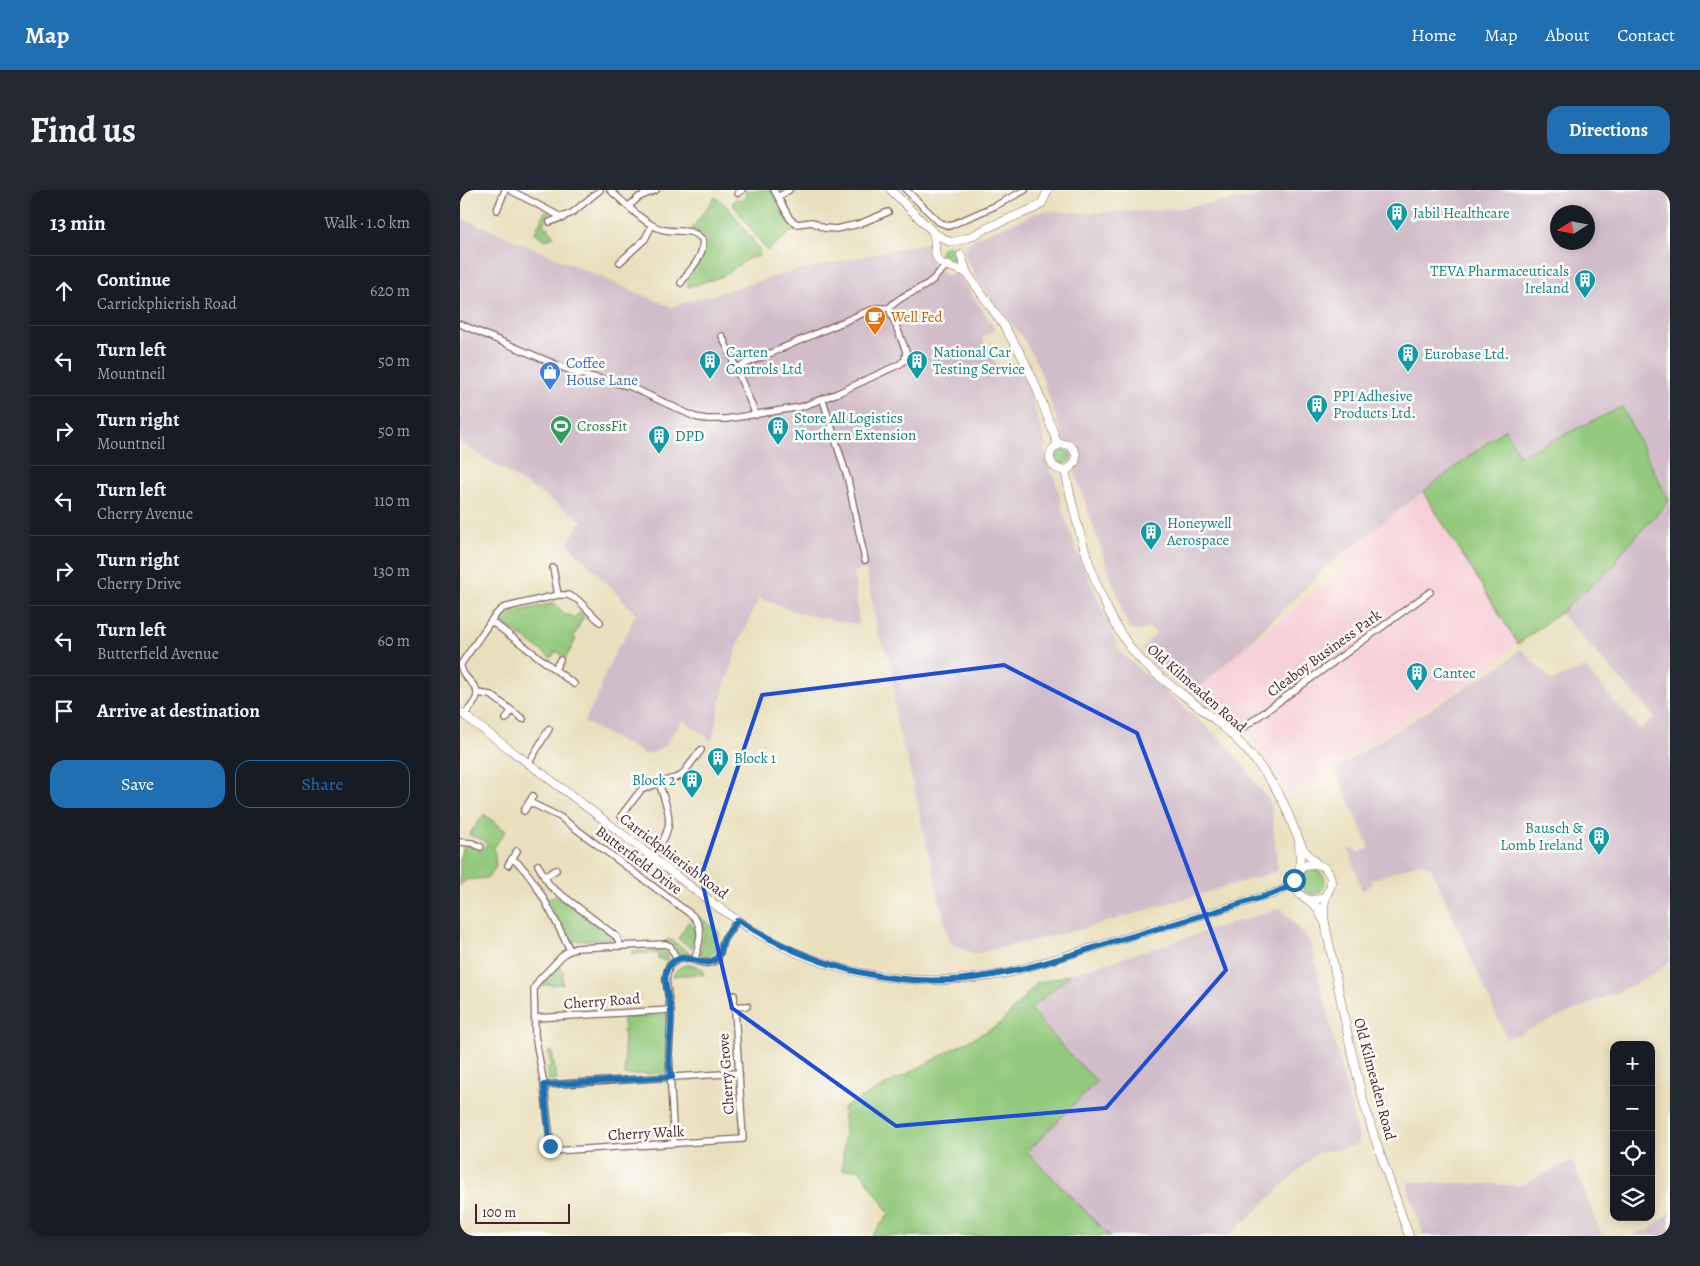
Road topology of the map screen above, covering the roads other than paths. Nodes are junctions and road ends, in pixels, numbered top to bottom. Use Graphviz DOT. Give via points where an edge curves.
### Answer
graph roads {
  1 [pos="505,190"];
  2 [pos="510,190"];
  3 [pos="600,190"];
  4 [pos="610,190"];
  5 [pos="656,190"];
  6 [pos="774,190"];
  7 [pos="789,190"];
  8 [pos="892,190"];
  9 [pos="906,190"];
  10 [pos="1025,190"];
  11 [pos="1048,190"];
  12 [pos="778,197"];
  13 [pos="629,206"];
  14 [pos="497,210"];
  15 [pos="888,212"];
  16 [pos="563,218"];
  17 [pos="550,222"];
  18 [pos="652,225"];
  19 [pos="932,231"];
  20 [pos="968,238"];
  21 [pos="950,242"];
  22 [pos="961,254"];
  23 [pos="936,255"];
  24 [pos="620,262"];
  25 [pos="949,266"];
  26 [pos="966,273"];
  27 [pos="934,278"];
  28 [pos="681,283"];
  29 [pos="890,308"];
  30 [pos="460,324"];
  31 [pos="722,336"];
  32 [pos="736,368"];
  33 [pos="823,400"];
  34 [pos="756,415"];
  35 [pos="1058,445"];
  36 [pos="1065,470"];
  37 [pos="865,560"];
  38 [pos="552,567"];
  39 [pos="1430,592"];
  40 [pos="558,595"];
  41 [pos="490,621"];
  42 [pos="600,622"];
  43 [pos="560,660"];
  44 [pos="555,669"];
  45 [pos="574,684"];
  46 [pos="477,693"];
  47 [pos="511,711"];
  48 [pos="462,714"];
  49 [pos="506,719"];
  50 [pos="522,719"];
  51 [pos="549,729"];
  52 [pos="1233,735"];
  53 [pos="701,750"];
  54 [pos="528,764"];
  55 [pos="659,783"];
  56 [pos="533,796"];
  57 [pos="529,802"];
  58 [pos="524,810"];
  59 [pos="621,816"];
  60 [pos="1296,834"];
  61 [pos="460,843"];
  62 [pos="481,847"];
  63 [pos="460,848"];
  64 [pos="517,851"];
  65 [pos="653,858"];
  66 [pos="512,859"];
  67 [pos="508,865"];
  68 [pos="538,865"];
  69 [pos="1318,865"];
  70 [pos="556,870"];
  71 [pos="1297,875"];
  72 [pos="544,876"];
  73 [pos="1327,893"];
  74 [pos="1272,894"];
  75 [pos="1306,898"];
  76 [pos="738,920"];
  77 [pos="1325,926"];
  78 [pos="620,945"];
  79 [pos="570,950"];
  80 [pos="695,959"];
  81 [pos="677,960"];
  82 [pos="734,995"];
  83 [pos="747,1006"];
  84 [pos="734,1007"];
  85 [pos="671,1010"];
  86 [pos="535,1018"];
  87 [pos="738,1073"];
  88 [pos="672,1077"];
  89 [pos="544,1085"];
  90 [pos="743,1139"];
  91 [pos="674,1143"];
  92 [pos="1409,1236"];
  1 -- 14 [label="street"];
  2 -- 16 [label="street"];
  3 -- 16 [label="street"];
  4 -- 13 [label="street"];
  5 -- 13 [label="street" via="639,197"];
  6 -- 12 [label="street"];
  7 -- 12 [label="street"];
  8 -- 19 [label="street"];
  9 -- 10 [label="street" via="936,220 949,226"];
  11 -- 20 [label="street" via="1037,207"];
  12 -- 15 [label="street" via="793,222 812,222 830,230 859,224"];
  13 -- 18 [label="street"];
  16 -- 17 [label="street"];
  18 -- 24 [label="street" via="645,239"];
  18 -- 28 [label="street" via="666,230 687,231 701,238 703,247 698,259"];
  19 -- 21 [label="street"];
  19 -- 23 [label="street"];
  20 -- 21 [label="street"];
  20 -- 22 [label="street"];
  21 -- 22 [label="street" via="958,246"];
  21 -- 23 [label="street" via="941,244"];
  22 -- 25 [label="street" via="957,263"];
  22 -- 26 [label="street"];
  23 -- 25 [label="street" via="942,265"];
  23 -- 27 [label="street"];
  25 -- 26 [label="street"];
  25 -- 27 [label="street"];
  26 -- 35 [label="street" via="1022,356"];
  27 -- 29 [label="street" via="901,297"];
  29 -- 32 [label="street" via="866,312"];
  29 -- 33 [label="street" via="905,348 905,360"];
  30 -- 34 [label="street" via="576,373 629,386 700,418 718,420"];
  31 -- 32 [label="street"];
  32 -- 34 [label="street"];
  33 -- 34 [label="street" via="795,409"];
  33 -- 37 [label="street" via="848,480"];
  35 -- 36 [label="street" via="1051,451 1051,460 1055,467"];
  35 -- 36 [label="street" via="1066,444 1076,452 1074,464"];
  36 -- 52 [label="street, Old Kilmeaden Road" via="1075,516 1095,576 1124,638 1151,669"];
  38 -- 40 [label="street"];
  39 -- 52 [label="street, Cleaboy Business Park"];
  40 -- 41 [label="street" via="504,608"];
  40 -- 42 [label="street" via="576,598"];
  41 -- 44 [label="street"];
  41 -- 46 [label="street" via="460,666"];
  43 -- 44 [label="street"];
  44 -- 45 [label="street"];
  46 -- 47 [label="street" via="491,695"];
  46 -- 48 [label="street" via="476,700"];
  47 -- 49 [label="street"];
  47 -- 50 [label="street"];
  48 -- 54 [label="street, Carrickphierish Road"];
  51 -- 54 [label="street"];
  52 -- 60 [label="street, Old Kilmeaden Road" via="1270,780"];
  53 -- 55 [label="street" via="681,776"];
  54 -- 65 [label="street, Carrickphierish Road"];
  55 -- 59 [label="street" via="641,790"];
  55 -- 65 [label="street" via="669,813 669,824"];
  56 -- 57 [label="street"];
  57 -- 58 [label="street"];
  57 -- 80 [label="street, Butterfield Drive" via="560,817 693,916 700,927 701,938"];
  60 -- 69 [label="street, Old Kilmeaden Road" via="1307,854"];
  60 -- 71 [label="street, Old Kilmeaden Road" via="1300,852"];
  61 -- 62 [label="street"];
  61 -- 63 [label="street"];
  64 -- 66 [label="street"];
  65 -- 76 [label="street, Carrickphierish Road"];
  66 -- 67 [label="street"];
  66 -- 79 [label="street" via="521,864"];
  68 -- 72 [label="street"];
  69 -- 71 [label="street" via="1306,866"];
  69 -- 73 [label="street" via="1330,877"];
  70 -- 72 [label="street"];
  71 -- 74 [label="street, Carrickphierish Road" via="1286,888"];
  71 -- 75 [label="street" via="1296,887"];
  72 -- 78 [label="street" via="550,886 617,937"];
  73 -- 75 [label="street" via="1318,899"];
  73 -- 77 [label="street, Old Kilmeaden Road"];
  74 -- 75 [label="street, Carrickphierish Road" via="1291,892"];
  74 -- 76 [label="street, Carrickphierish Road" via="1026,968 958,980 884,977 833,966 785,948"];
  75 -- 77 [label="street, Old Kilmeaden Road" via="1316,906"];
  76 -- 80 [label="street" via="723,941 717,958 708,963"];
  77 -- 92 [label="street, Old Kilmeaden Road" via="1359,1085"];
  78 -- 79 [label="street"];
  78 -- 81 [label="street" via="665,944 670,946"];
  79 -- 86 [label="street" via="536,984"];
  80 -- 81 [label="street"];
  81 -- 85 [label="street" via="666,973"];
  82 -- 84 [label="street, Cherry Grove"];
  83 -- 84 [label="street"];
  84 -- 87 [label="street, Cherry Grove"];
  85 -- 86 [label="street, Cherry Road"];
  85 -- 88 [label="street" via="669,1054"];
  86 -- 89 [label="street"];
  87 -- 88 [label="street"];
  87 -- 90 [label="street, Cherry Grove"];
  88 -- 89 [label="street"];
  88 -- 91 [label="street"];
  89 -- 91 [label="street, Cherry Walk" via="553,1151"];
  90 -- 91 [label="street, Cherry Walk"];
}
